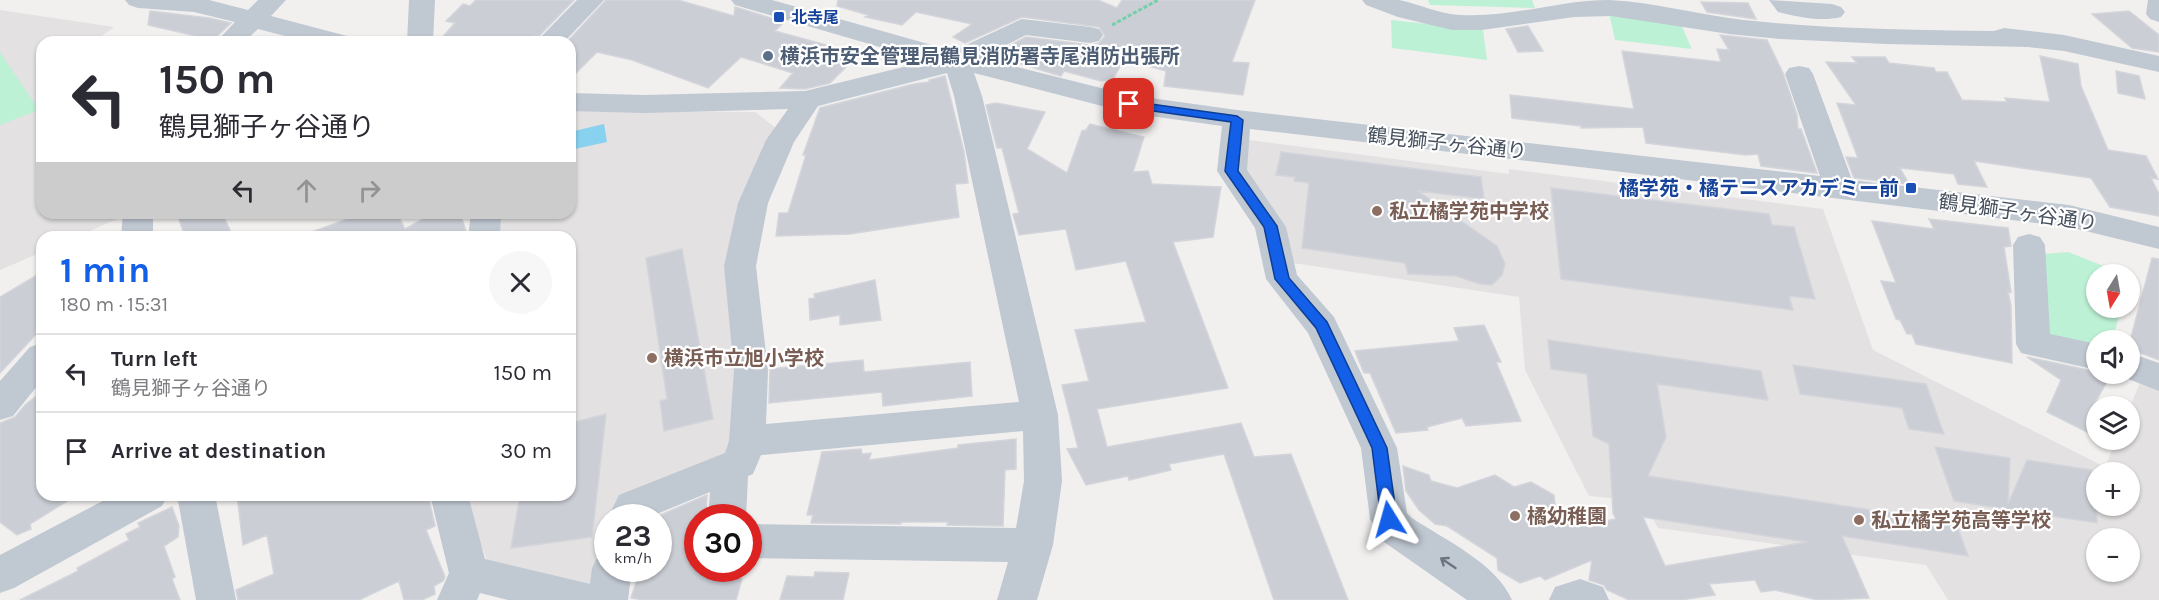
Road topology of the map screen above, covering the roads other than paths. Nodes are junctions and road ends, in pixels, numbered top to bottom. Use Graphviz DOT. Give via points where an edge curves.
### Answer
graph roads {
  1 [pos="138,0"];
  2 [pos="273,0"];
  3 [pos="422,0"];
  4 [pos="591,0"];
  5 [pos="744,0"];
  6 [pos="1375,0"];
  7 [pos="1782,0"];
  8 [pos="2159,2"];
  9 [pos="2159,15"];
  10 [pos="252,20"];
  11 [pos="1090,34"];
  12 [pos="235,36"];
  13 [pos="315,36"];
  14 [pos="420,36"];
  15 [pos="555,36"];
  16 [pos="2027,39"];
  17 [pos="956,60"];
  18 [pos="2159,64"];
  19 [pos="1799,74"];
  20 [pos="805,99"];
  21 [pos="576,102"];
  22 [pos="1237,120"];
  23 [pos="1840,189"];
  24 [pos="2159,238"];
  25 [pos="2030,245"];
  26 [pos="2086,355"];
  27 [pos="36,363"];
  28 [pos="2140,369"];
  29 [pos="2159,376"];
  30 [pos="0,406"];
  31 [pos="1040,415"];
  32 [pos="738,454"];
  33 [pos="137,501"];
  34 [pos="197,501"];
  35 [pos="450,501"];
  36 [pos="637,504"];
  37 [pos="729,504"];
  38 [pos="762,541"];
  39 [pos="1033,545"];
  40 [pos="0,575"];
  41 [pos="610,582"];
  42 [pos="463,587"];
  43 [pos="216,600"];
  44 [pos="585,600"];
  45 [pos="608,600"];
  46 [pos="1017,600"];
  47 [pos="1492,600"];
  48 [pos="1569,600"];
  49 [pos="1589,600"];
  1 -- 10 [label="street" via="195,4"];
  2 -- 10 [label="street"];
  3 -- 14 [label="street"];
  4 -- 15 [label="street"];
  5 -- 17 [label="street, 鶴見獅子ヶ谷通り"];
  6 -- 16 [label="street" via="1462,23 1580,7 1743,27 1922,39"];
  7 -- 16 [label="street" via="1787,7"];
  8 -- 9 [label="street"];
  10 -- 12 [label="street"];
  10 -- 13 [label="street"];
  11 -- 17 [label="street" via="1022,27"];
  16 -- 18 [label="street"];
  17 -- 20 [label="street" via="924,72"];
  17 -- 22 [label="street, 鶴見獅子ヶ谷通り" via="1129,104"];
  17 -- 31 [label="street" via="968,96"];
  19 -- 23 [label="street"];
  20 -- 21 [label="street" via="644,105"];
  20 -- 32 [label="street" via="803,109 780,140 753,203 740,266 751,371"];
  22 -- 23 [label="street, 鶴見獅子ヶ谷通り"];
  47 -- 22 [label="street, one-way" via="1478,584 1398,530 1389,519 1379,448 1322,326 1282,279 1270,226 1232,171"];
  23 -- 24 [label="street, 鶴見獅子ヶ谷通り" via="2069,216"];
  25 -- 26 [label="street" via="2033,345"];
  27 -- 30 [label="street"];
  28 -- 29 [label="street"];
  31 -- 32 [label="street"];
  31 -- 39 [label="street" via="1043,481"];
  32 -- 36 [label="street"];
  32 -- 37 [label="street"];
  33 -- 40 [label="street"];
  34 -- 43 [label="street"];
  35 -- 42 [label="street"];
  38 -- 39 [label="street"];
  39 -- 46 [label="street"];
  41 -- 45 [label="street"];
  42 -- 44 [label="street"];
  48 -- 49 [label="street"];
}
